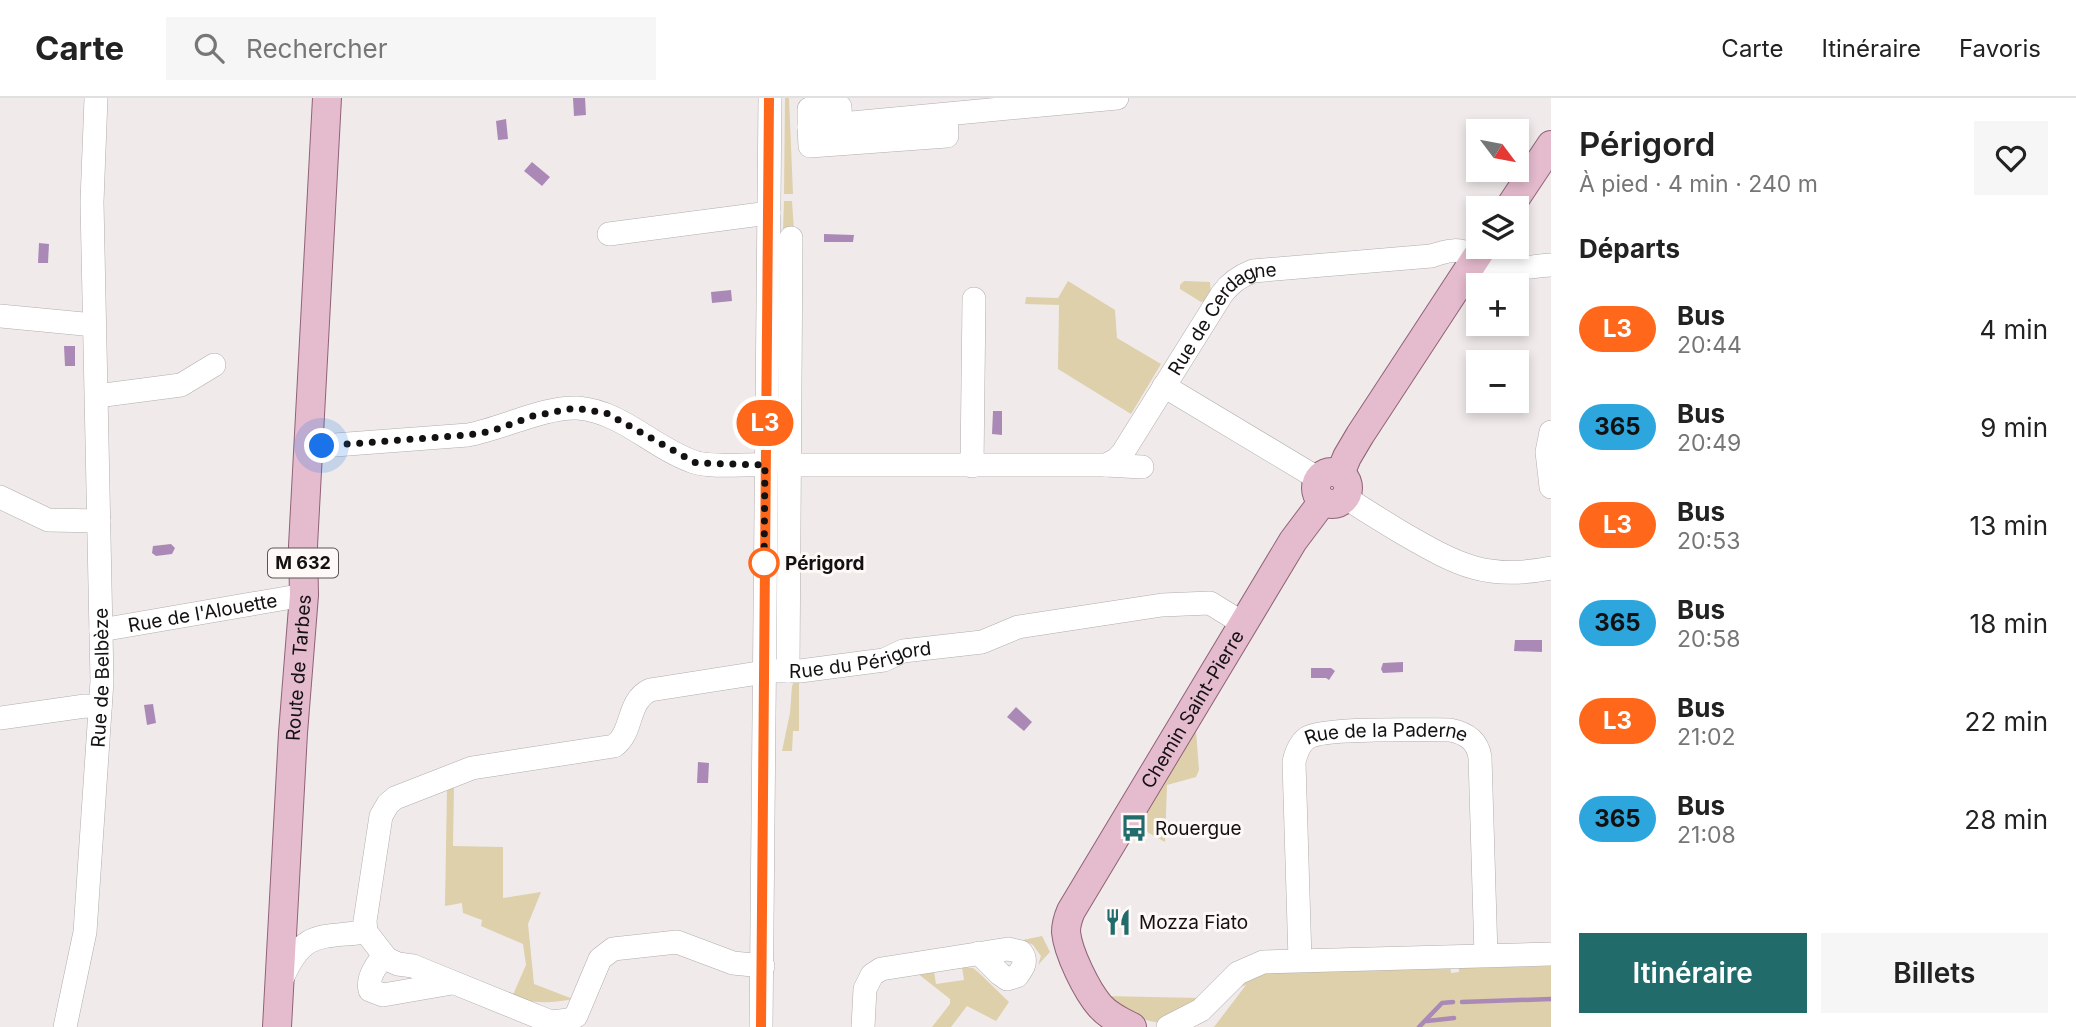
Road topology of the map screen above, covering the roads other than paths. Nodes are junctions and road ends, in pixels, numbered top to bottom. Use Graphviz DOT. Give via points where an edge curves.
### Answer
graph roads {
  1 [pos="96,98"];
  2 [pos="327,98"];
  3 [pos="769,98"];
  4 [pos="1117,98"];
  5 [pos="1075,100"];
  6 [pos="946,115"];
  7 [pos="1551,145"];
  8 [pos="1517,196"];
  9 [pos="769,214"];
  10 [pos="609,234"];
  11 [pos="791,238"];
  12 [pos="1466,258"];
  13 [pos="1475,259"];
  14 [pos="1551,265"];
  15 [pos="974,299"];
  16 [pos="0,316"];
  17 [pos="94,325"];
  18 [pos="214,365"];
  19 [pos="1164,386"];
  20 [pos="97,396"];
  21 [pos="1551,432"];
  22 [pos="308,447"];
  23 [pos="765,465"];
  24 [pos="788,465"];
  25 [pos="1106,465"];
  26 [pos="972,466"];
  27 [pos="1142,467"];
  28 [pos="1551,487"];
  29 [pos="1332,488"];
  30 [pos="0,498"];
  31 [pos="99,521"];
  32 [pos="1551,568"];
  33 [pos="304,595"];
  34 [pos="1244,624"];
  35 [pos="101,630"];
  36 [pos="788,671"];
  37 [pos="764,673"];
  38 [pos="100,707"];
  39 [pos="0,718"];
  40 [pos="366,932"];
  41 [pos="979,953"];
  42 [pos="1551,954"];
  43 [pos="1486,955"];
  44 [pos="384,956"];
  45 [pos="1300,960"];
  46 [pos="763,966"];
  47 [pos="452,984"];
  48 [pos="279,985"];
  49 [pos="1094,998"];
  50 [pos="1195,1018"];
  51 [pos="65,1027"];
  52 [pos="277,1027"];
  53 [pos="761,1027"];
  54 [pos="863,1027"];
  55 [pos="1101,1027"];
  56 [pos="1132,1027"];
  57 [pos="1168,1027"];
  1 -- 17 [label="street, Rue de Belbèze"];
  2 -- 22 [label="main road, Route de Tarbes / M 632"];
  3 -- 9 [label="street"];
  4 -- 5 [label="street"];
  5 -- 6 [label="street"];
  6 -- 6 [label="street" via="947,136 810,146 809,127"];
  7 -- 8 [label="main road"];
  9 -- 10 [label="street"];
  9 -- 23 [label="street"];
  11 -- 24 [label="street"];
  12 -- 19 [label="street, Rue de Cerdagne" via="1432,256 1244,274 1227,288"];
  13 -- 14 [label="street" via="1476,270"];
  13 -- 29 [label="main road, Chemin Saint-Pierre" via="1367,424"];
  15 -- 26 [label="street"];
  16 -- 17 [label="street"];
  17 -- 20 [label="street, Rue de Belbèze"];
  18 -- 20 [label="street" via="181,385"];
  19 -- 25 [label="street, Rue de Cerdagne" via="1122,454"];
  19 -- 29 [label="street"];
  20 -- 31 [label="street, Rue de Belbèze"];
  21 -- 28 [label="street" via="1547,463"];
  22 -- 23 [label="street" via="468,435 575,408 606,413 696,463"];
  22 -- 33 [label="main road, Route de Tarbes / M 632"];
  23 -- 37 [label="street"];
  24 -- 26 [label="street"];
  24 -- 36 [label="street"];
  25 -- 26 [label="street"];
  25 -- 27 [label="street"];
  29 -- 32 [label="street" via="1459,564 1502,573"];
  29 -- 34 [label="main road, Chemin Saint-Pierre" via="1293,541"];
  30 -- 31 [label="street" via="48,520"];
  31 -- 35 [label="street, Rue de Belbèze"];
  33 -- 35 [label="street, Rue de l'Alouette"];
  33 -- 48 [label="main road, Route de Tarbes / M 632"];
  34 -- 36 [label="street, Rue du Périgord" via="1210,603 1162,605 1018,627 982,642 903,652 884,660"];
  34 -- 49 [label="main road, Chemin Saint-Pierre" via="1070,911 1068,941"];
  35 -- 38 [label="street, Rue de Belbèze"];
  36 -- 37 [label="street, Rue du Périgord"];
  37 -- 40 [label="street, Rue du Périgord" via="646,692 636,702 624,737 614,746 472,768 395,798 381,816"];
  37 -- 46 [label="street"];
  38 -- 39 [label="street"];
  38 -- 51 [label="street, Rue de Belbèze" via="85,932"];
  40 -- 44 [label="street"];
  40 -- 48 [label="street" via="304,943"];
  41 -- 54 [label="street" via="876,972 863,994"];
  42 -- 43 [label="street"];
  43 -- 45 [label="street"];
  43 -- 45 [label="street, Rue de la Paderne" via="1480,757 1475,743 1450,730 1336,732 1308,738 1294,762"];
  44 -- 47 [label="street"];
  44 -- 47 [label="street" via="369,983 376,993"];
  45 -- 50 [label="street" via="1251,966 1231,979"];
  46 -- 47 [label="street" via="733,963 677,942 613,949 600,959 576,1016 555,1022"];
  46 -- 53 [label="street"];
  48 -- 52 [label="main road, Route de Tarbes / M 632"];
  49 -- 55 [label="main road, Chemin Saint-Pierre"];
  49 -- 56 [label="main road, Chemin Saint-Pierre" via="1111,1016"];
  50 -- 57 [label="street"];
}
